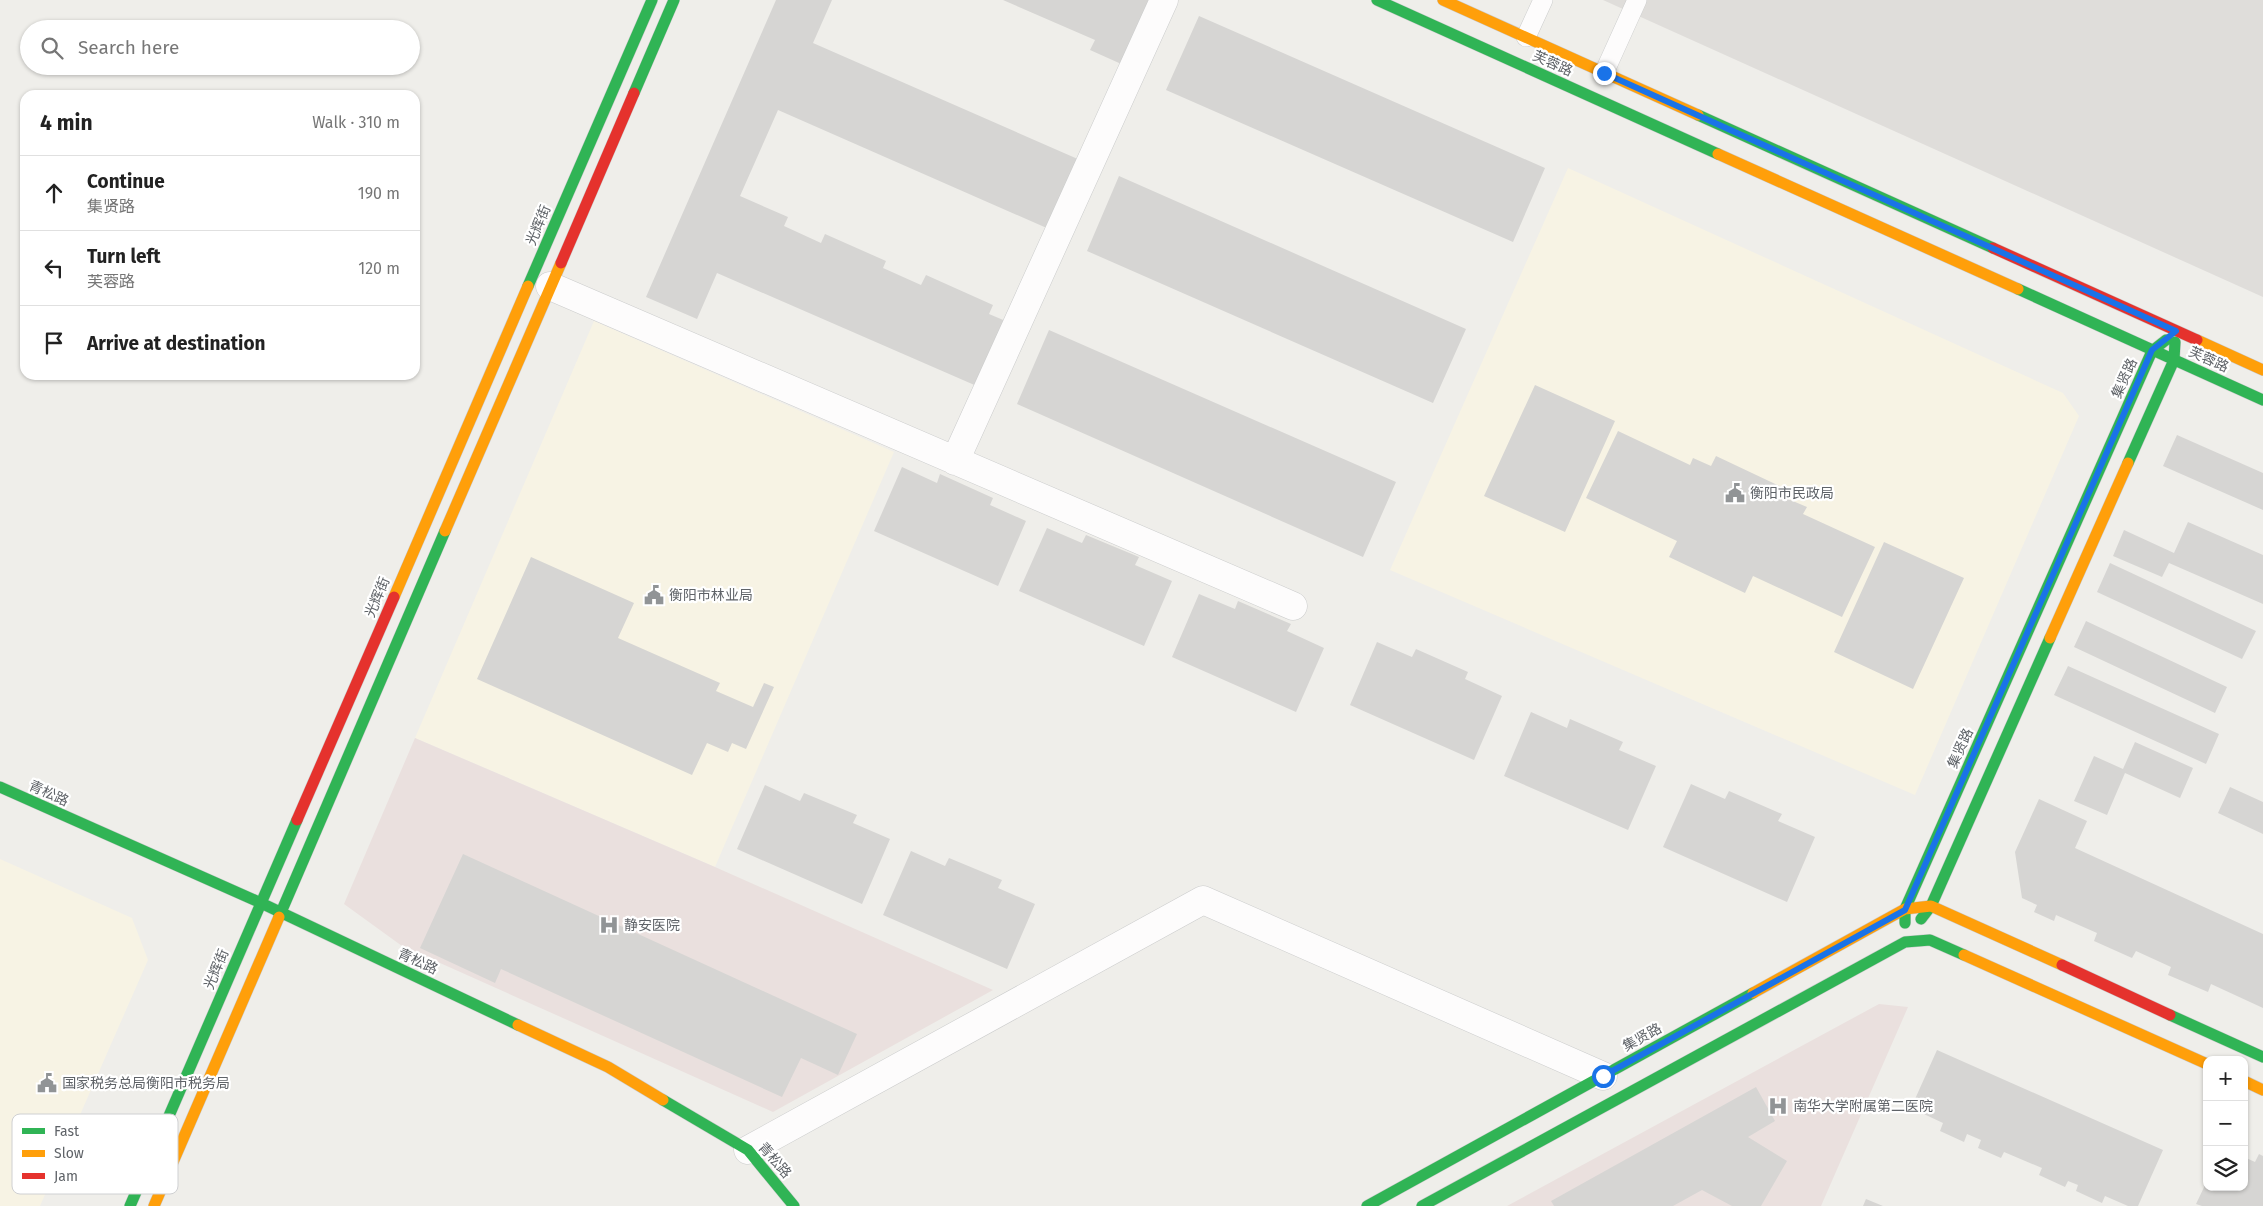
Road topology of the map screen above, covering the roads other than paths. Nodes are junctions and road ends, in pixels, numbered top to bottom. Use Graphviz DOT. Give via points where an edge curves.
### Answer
graph roads {
  1 [pos="652,0"];
  2 [pos="674,0"];
  3 [pos="1164,0"];
  4 [pos="1377,0"];
  5 [pos="1443,0"];
  6 [pos="1543,0"];
  7 [pos="1637,0"];
  8 [pos="1526,38"];
  9 [pos="1604,73"];
  10 [pos="550,286"];
  11 [pos="2176,331"];
  12 [pos="2152,350"];
  13 [pos="2174,360"];
  14 [pos="2263,370"];
  15 [pos="2263,400"];
  16 [pos="955,461"];
  17 [pos="1293,606"];
  18 [pos="0,787"];
  19 [pos="261,904"];
  20 [pos="1931,906"];
  21 [pos="1905,910"];
  22 [pos="280,913"];
  23 [pos="1905,942"];
  24 [pos="2263,1057"];
  25 [pos="2203,1062"];
  26 [pos="1603,1076"];
  27 [pos="2248,1083"];
  28 [pos="2263,1090"];
  29 [pos="170,1114"];
  30 [pos="178,1150"];
  31 [pos="748,1150"];
  32 [pos="135,1194"];
  33 [pos="159,1194"];
  34 [pos="130,1206"];
  35 [pos="154,1206"];
  36 [pos="794,1206"];
  37 [pos="1367,1206"];
  38 [pos="1422,1206"];
  1 -- 19 [label="street, 光辉街"];
  2 -- 10 [label="street"];
  3 -- 16 [label="street"];
  4 -- 12 [label="street, 芙蓉路"];
  5 -- 8 [label="street, 芙蓉路"];
  6 -- 8 [label="lane"];
  7 -- 9 [label="lane"];
  8 -- 9 [label="street, 芙蓉路"];
  9 -- 11 [label="street, 芙蓉路"];
  10 -- 16 [label="street"];
  10 -- 22 [label="street"];
  11 -- 12 [label="street, 集贤路"];
  11 -- 13 [label="street"];
  11 -- 14 [label="street, 芙蓉路"];
  12 -- 13 [label="street, 芙蓉路"];
  12 -- 21 [label="street, 集贤路"];
  13 -- 15 [label="street, 芙蓉路"];
  13 -- 20 [label="street"];
  16 -- 17 [label="street"];
  18 -- 19 [label="street, 青松路"];
  19 -- 22 [label="street, 青松路"];
  19 -- 29 [label="street, 光辉街"];
  20 -- 21 [label="street, 集贤路"];
  20 -- 23 [label="street"];
  20 -- 24 [label="street"];
  21 -- 23 [label="street, 集贤路"];
  21 -- 26 [label="street, 集贤路"];
  22 -- 30 [label="street"];
  22 -- 31 [label="street, 青松路" via="608,1067"];
  23 -- 25 [label="street" via="1930,940"];
  23 -- 38 [label="street"];
  26 -- 31 [label="street" via="1203,900"];
  26 -- 37 [label="street, 集贤路"];
  27 -- 28 [label="street"];
  31 -- 36 [label="street, 青松路"];
  32 -- 34 [label="street, 光辉街"];
  33 -- 35 [label="street"];
}
